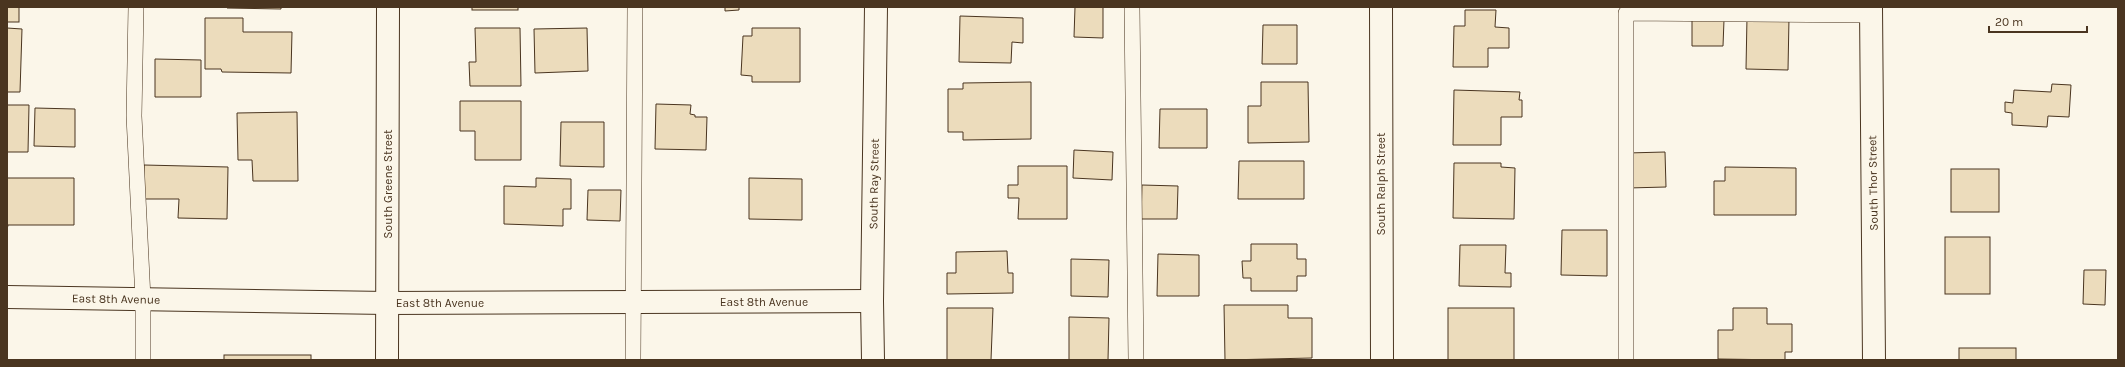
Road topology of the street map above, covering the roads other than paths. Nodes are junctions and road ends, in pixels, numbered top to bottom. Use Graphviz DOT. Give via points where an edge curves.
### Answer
graph roads {
  1 [pos="136,7"];
  2 [pos="388,7"];
  3 [pos="635,7"];
  4 [pos="876,7"];
  5 [pos="1132,7"];
  6 [pos="1381,7"];
  7 [pos="1626,10"];
  8 [pos="1871,11"];
  9 [pos="7,297"];
  10 [pos="143,299"];
  11 [pos="872,301"];
  12 [pos="632,302"];
  13 [pos="387,303"];
  14 [pos="143,360"];
  15 [pos="387,360"];
  16 [pos="633,360"];
  17 [pos="873,360"];
  18 [pos="1136,360"];
  19 [pos="1382,360"];
  20 [pos="1626,360"];
  21 [pos="1874,360"];
  1 -- 10 [label="lane" via="134,116"];
  2 -- 13 [label="street, South Greene Street"];
  3 -- 12 [label="lane"];
  4 -- 11 [label="street, South Ray Street"];
  5 -- 18 [label="lane"];
  6 -- 19 [label="street, South Ralph Street"];
  7 -- 8 [label="lane"];
  7 -- 20 [label="lane"];
  8 -- 21 [label="street, South Thor Street"];
  9 -- 10 [label="street, East 8th Avenue"];
  10 -- 13 [label="street, East 8th Avenue"];
  10 -- 14 [label="lane"];
  11 -- 12 [label="street, East 8th Avenue"];
  11 -- 17 [label="street, South Ray Street"];
  12 -- 13 [label="street, East 8th Avenue"];
  12 -- 16 [label="lane"];
  13 -- 15 [label="street, South Greene Street"];
}
